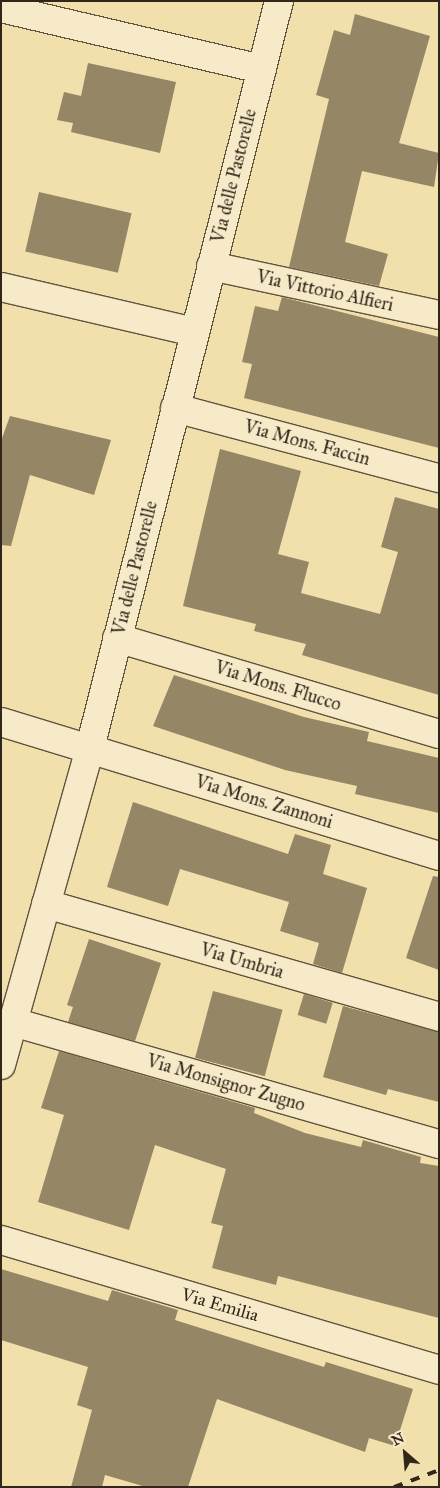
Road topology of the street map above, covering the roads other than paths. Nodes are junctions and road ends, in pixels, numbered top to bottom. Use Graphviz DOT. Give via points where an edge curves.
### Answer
graph roads {
  1 [pos="279,1"];
  2 [pos="1,8"];
  3 [pos="262,69"];
  4 [pos="211,266"];
  5 [pos="1,287"];
  6 [pos="439,315"];
  7 [pos="194,332"];
  8 [pos="175,408"];
  9 [pos="439,478"];
  10 [pos="117,638"];
  11 [pos="1,722"];
  12 [pos="439,734"];
  13 [pos="90,748"];
  14 [pos="439,856"];
  15 [pos="46,904"];
  16 [pos="439,1017"];
  17 [pos="13,1022"];
  18 [pos="1,1065"];
  19 [pos="439,1144"];
  20 [pos="1,1240"];
  21 [pos="439,1370"];
  1 -- 3 [label="street, Via delle Pastorelle"];
  2 -- 3 [label="street"];
  3 -- 4 [label="street, Via delle Pastorelle"];
  4 -- 6 [label="street, Via Vittorio Alfieri"];
  4 -- 7 [label="street, Via delle Pastorelle"];
  5 -- 7 [label="street"];
  7 -- 8 [label="street, Via delle Pastorelle"];
  8 -- 9 [label="street, Via Mons. Faccin"];
  8 -- 10 [label="street, Via delle Pastorelle"];
  10 -- 12 [label="street, Via Mons. Flucco"];
  10 -- 13 [label="street, Via delle Pastorelle"];
  11 -- 13 [label="street, Via Mons. Zannoni"];
  13 -- 14 [label="street, Via Mons. Zannoni"];
  13 -- 15 [label="street, Via delle Pastorelle"];
  15 -- 16 [label="street, Via Umbria"];
  15 -- 17 [label="street, Via delle Pastorelle"];
  17 -- 18 [label="street, Via delle Pastorelle"];
  17 -- 19 [label="street, Via Monsignor Zugno"];
  20 -- 21 [label="street, Via Emilia"];
}
